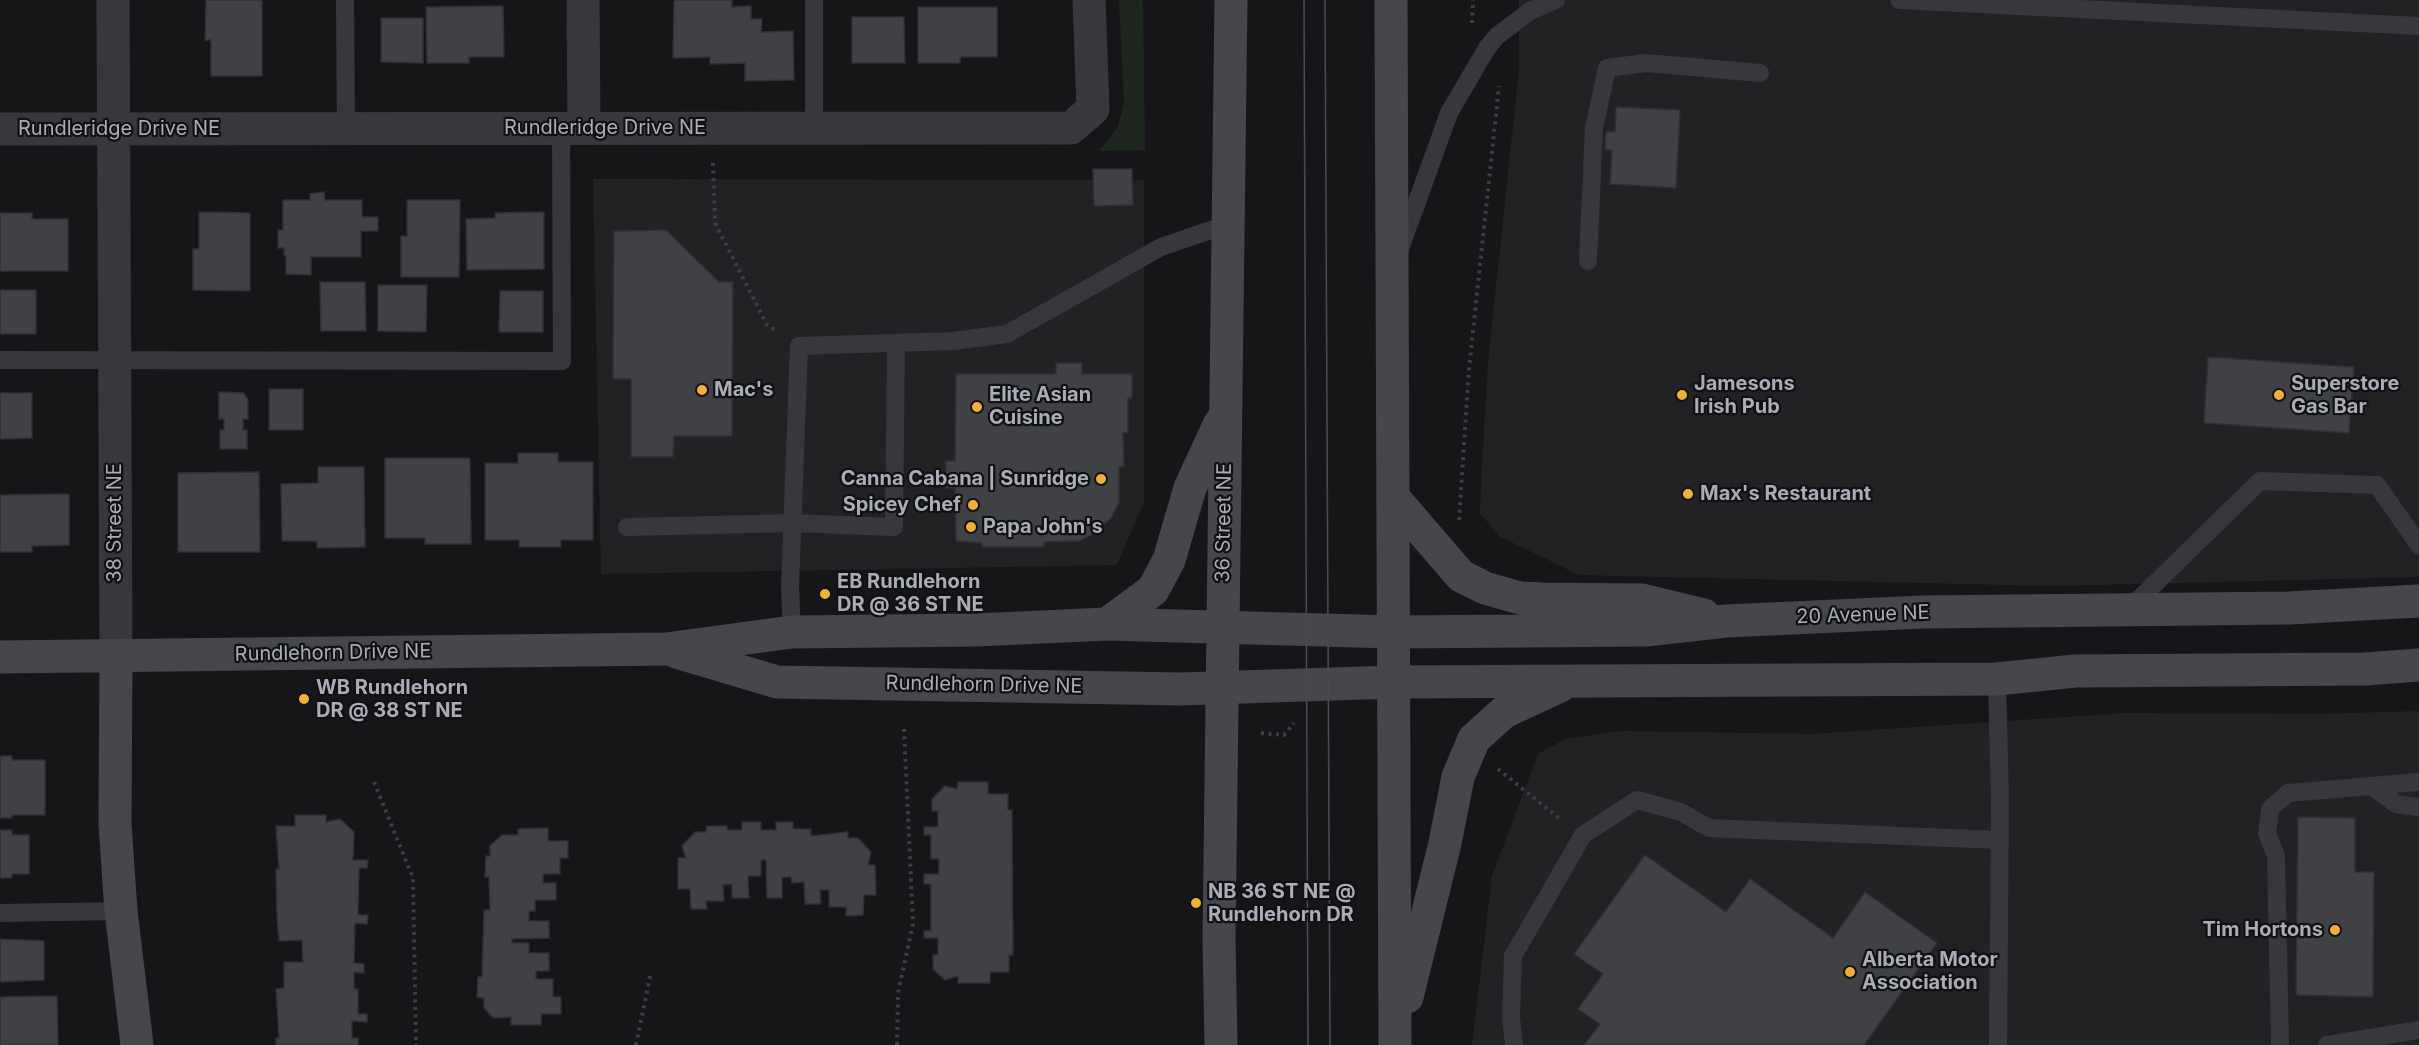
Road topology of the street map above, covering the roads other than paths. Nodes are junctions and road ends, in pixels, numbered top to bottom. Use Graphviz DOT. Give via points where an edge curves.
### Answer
graph roads {
  1 [pos="113,0"];
  2 [pos="345,0"];
  3 [pos="583,0"];
  4 [pos="814,0"];
  5 [pos="1089,0"];
  6 [pos="1231,0"];
  7 [pos="1391,0"];
  8 [pos="1556,0"];
  9 [pos="1899,0"];
  10 [pos="2419,26"];
  11 [pos="1760,73"];
  12 [pos="572,128"];
  13 [pos="814,128"];
  14 [pos="0,129"];
  15 [pos="115,129"];
  16 [pos="346,129"];
  17 [pos="1228,224"];
  18 [pos="1588,261"];
  19 [pos="1392,270"];
  20 [pos="896,343"];
  21 [pos="0,360"];
  22 [pos="115,360"];
  23 [pos="1225,411"];
  24 [pos="1393,497"];
  25 [pos="792,523"];
  26 [pos="627,527"];
  27 [pos="2419,545"];
  28 [pos="2419,601"];
  29 [pos="2129,609"];
  30 [pos="1726,621"];
  31 [pos="1107,624"];
  32 [pos="1222,626"];
  33 [pos="1308,629"];
  34 [pos="792,632"];
  35 [pos="1394,632"];
  36 [pos="666,649"];
  37 [pos="116,656"];
  38 [pos="0,657"];
  39 [pos="2419,665"];
  40 [pos="1997,680"];
  41 [pos="1573,681"];
  42 [pos="1394,682"];
  43 [pos="1222,687"];
  44 [pos="2419,782"];
  45 [pos="2372,786"];
  46 [pos="2419,807"];
  47 [pos="1999,840"];
  48 [pos="121,910"];
  49 [pos="0,913"];
  50 [pos="2419,1030"];
  51 [pos="137,1045"];
  52 [pos="1221,1045"];
  53 [pos="1395,1045"];
  54 [pos="1514,1045"];
  55 [pos="1998,1045"];
  56 [pos="2280,1045"];
  57 [pos="2328,1045"];
  1 -- 15 [label="street, 38 Street NE"];
  2 -- 16 [label="lane"];
  3 -- 12 [label="street"];
  4 -- 13 [label="lane"];
  5 -- 13 [label="street, Rundleridge Drive NE" via="1093,109 1071,128"];
  6 -- 17 [label="street, 36 Street NE"];
  7 -- 19 [label="street"];
  8 -- 19 [label="lane" via="1530,11 1487,48 1449,113"];
  9 -- 10 [label="lane"];
  11 -- 18 [label="lane" via="1646,63 1607,68 1594,128"];
  12 -- 13 [label="street, Rundleridge Drive NE"];
  12 -- 16 [label="street, Rundleridge Drive NE"];
  12 -- 22 [label="lane" via="562,361"];
  14 -- 15 [label="street, Rundleridge Drive NE"];
  15 -- 16 [label="street, Rundleridge Drive NE"];
  15 -- 22 [label="street, 38 Street NE"];
  17 -- 20 [label="lane" via="1161,247 1007,334 953,342"];
  17 -- 23 [label="street, 36 Street NE"];
  19 -- 24 [label="street"];
  20 -- 25 [label="lane" via="799,346"];
  20 -- 25 [label="lane" via="894,527"];
  21 -- 22 [label="lane"];
  22 -- 37 [label="street, 38 Street NE"];
  23 -- 31 [label="street" via="1190,488 1169,560 1153,590"];
  23 -- 32 [label="street, 36 Street NE"];
  24 -- 30 [label="street" via="1461,576 1485,588 1520,598 1642,600"];
  24 -- 35 [label="street"];
  25 -- 26 [label="lane"];
  25 -- 34 [label="lane"];
  27 -- 29 [label="lane" via="2377,484 2260,481"];
  28 -- 29 [label="street, 20 Avenue NE" via="2289,608"];
  29 -- 30 [label="street, 20 Avenue NE" via="1923,612"];
  30 -- 35 [label="street, 20 Avenue NE" via="1646,630"];
  31 -- 32 [label="street, Rundlehorn Drive NE"];
  31 -- 34 [label="street, Rundlehorn Drive NE"];
  32 -- 33 [label="street, Rundlehorn Drive NE"];
  32 -- 43 [label="street, 36 Street NE"];
  33 -- 35 [label="street, 20 Avenue NE"];
  34 -- 36 [label="street, Rundlehorn Drive NE"];
  35 -- 42 [label="street"];
  36 -- 37 [label="street, Rundlehorn Drive NE"];
  36 -- 43 [label="street, Rundlehorn Drive NE" via="777,682"];
  37 -- 38 [label="street, Rundlehorn Drive NE"];
  37 -- 48 [label="street, 38 Street NE" via="116,824"];
  39 -- 40 [label="street" via="2365,669 2076,671"];
  40 -- 41 [label="street"];
  40 -- 47 [label="lane"];
  41 -- 42 [label="street"];
  41 -- 53 [label="street" via="1504,712 1474,739 1458,777"];
  42 -- 43 [label="street, Rundlehorn Drive NE"];
  42 -- 53 [label="street"];
  43 -- 52 [label="street, 36 Street NE"];
  44 -- 45 [label="lane"];
  45 -- 46 [label="lane" via="2396,804"];
  45 -- 56 [label="lane" via="2288,793 2270,809 2267,833 2277,856"];
  47 -- 54 [label="lane" via="1708,828 1681,812 1637,800 1583,835 1513,956"];
  47 -- 55 [label="lane"];
  48 -- 49 [label="lane"];
  48 -- 51 [label="street, 38 Street NE"];
  50 -- 57 [label="lane"];
}
